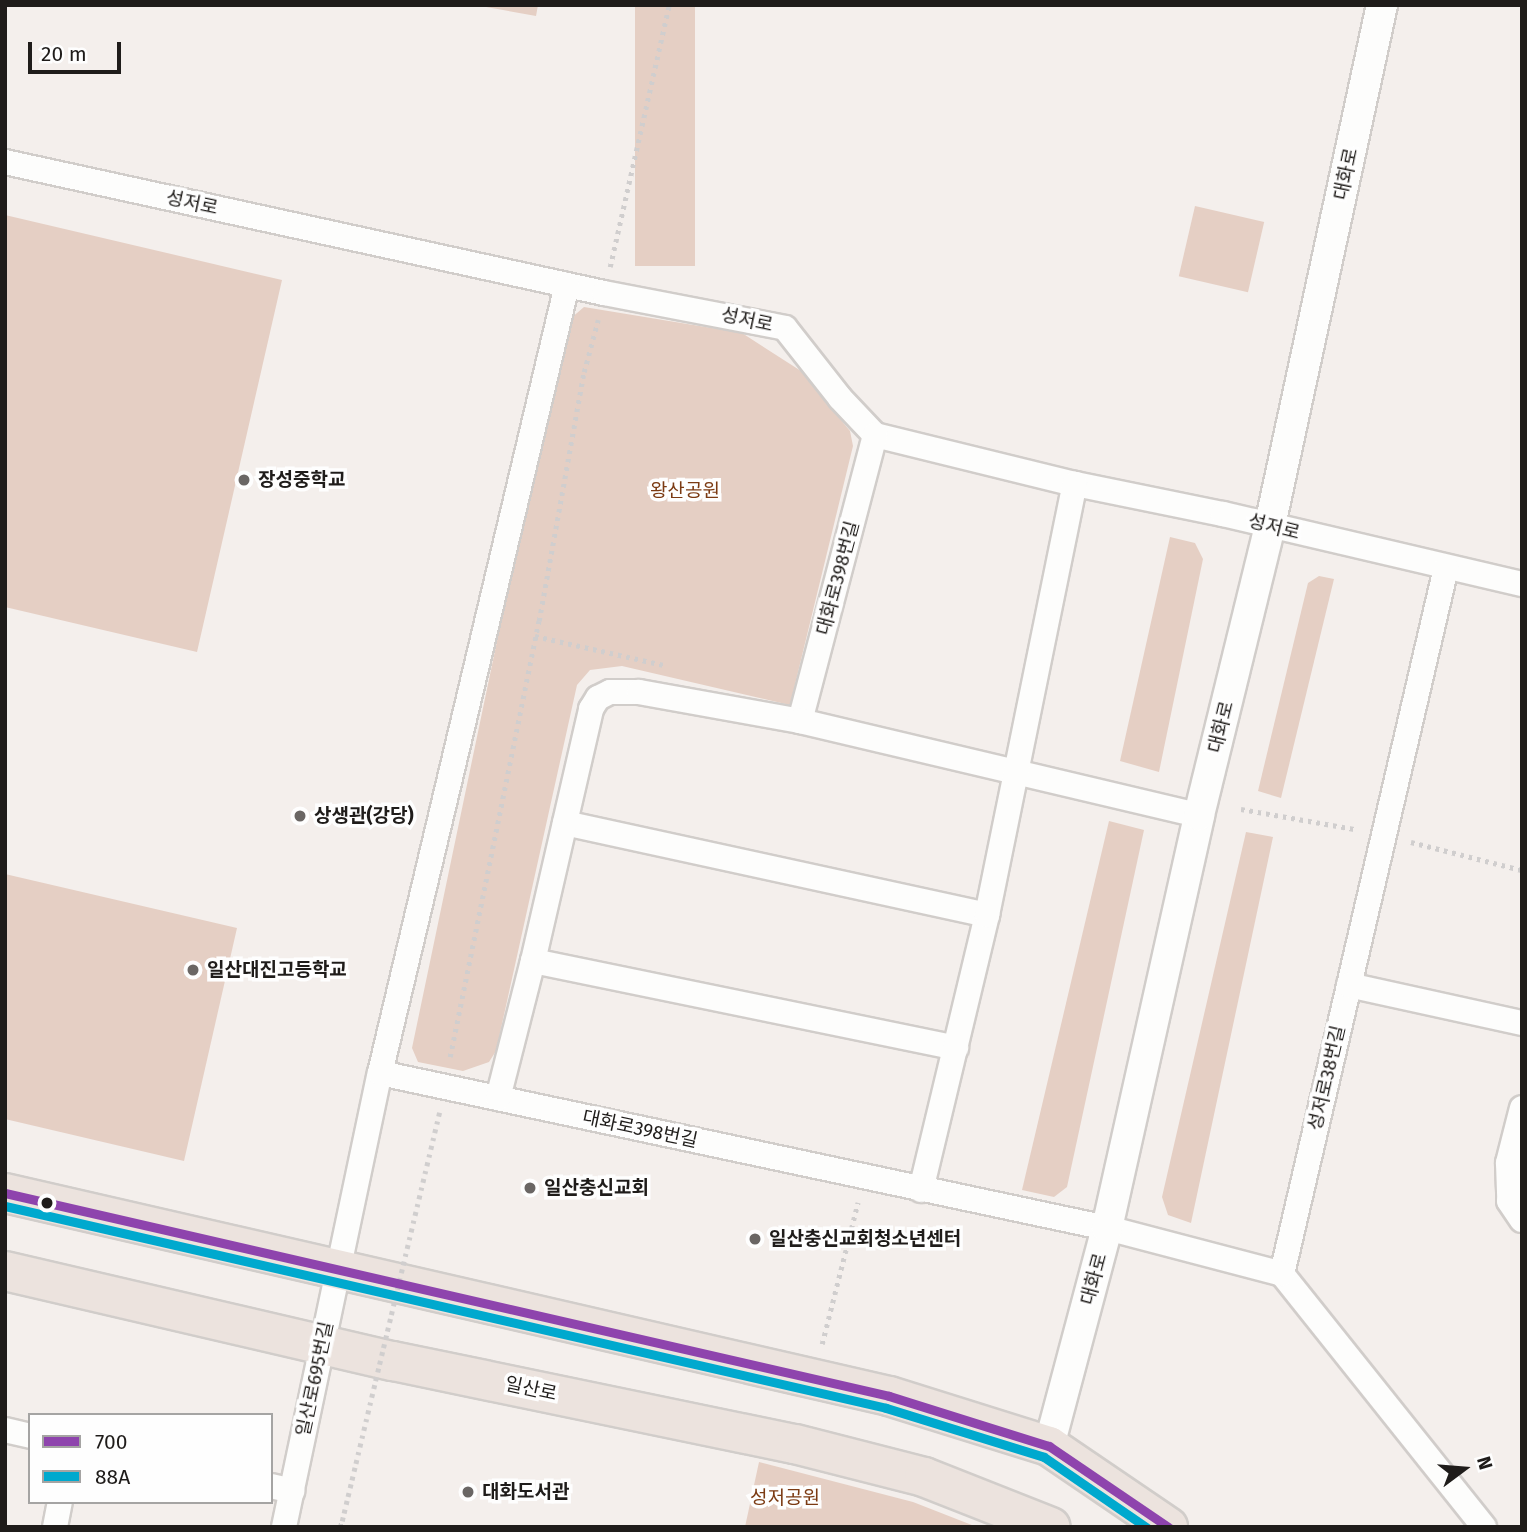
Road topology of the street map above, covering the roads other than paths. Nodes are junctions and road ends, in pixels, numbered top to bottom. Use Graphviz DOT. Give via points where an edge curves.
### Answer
graph roads {
  1 [pos="1382,5"];
  2 [pos="5,162"];
  3 [pos="567,285"];
  4 [pos="875,435"];
  5 [pos="1075,484"];
  6 [pos="1270,525"];
  7 [pos="1446,568"];
  8 [pos="1522,584"];
  9 [pos="800,721"];
  10 [pos="1014,772"];
  11 [pos="1199,815"];
  12 [pos="565,823"];
  13 [pos="987,915"];
  14 [pos="533,961"];
  15 [pos="1349,985"];
  16 [pos="1522,1023"];
  17 [pos="956,1048"];
  18 [pos="380,1073"];
  19 [pos="498,1098"];
  20 [pos="1522,1108"];
  21 [pos="920,1190"];
  22 [pos="5,1193"];
  23 [pos="1522,1220"];
  24 [pos="1107,1228"];
  25 [pos="338,1268"];
  26 [pos="5,1271"];
  27 [pos="1282,1274"];
  28 [pos="323,1344"];
  29 [pos="5,1430"];
  30 [pos="28,1436"];
  31 [pos="1049,1446"];
  32 [pos="282,1488"];
  33 [pos="60,1504"];
  34 [pos="55,1527"];
  35 [pos="284,1527"];
  36 [pos="1051,1527"];
  37 [pos="1168,1527"];
  38 [pos="1484,1527"];
  1 -- 6 [label="street, 대화로"];
  2 -- 3 [label="street, 성저로"];
  3 -- 4 [label="street, 성저로" via="785,328 839,398"];
  3 -- 18 [label="street, 일산로695번길"];
  4 -- 5 [label="street, 성저로"];
  4 -- 9 [label="street, 대화로398번길"];
  5 -- 6 [label="street, 성저로"];
  5 -- 10 [label="street"];
  6 -- 7 [label="street, 성저로"];
  6 -- 11 [label="street, 대화로"];
  7 -- 8 [label="street, 성저로"];
  7 -- 15 [label="street, 성저로38번길"];
  9 -- 10 [label="street"];
  9 -- 12 [label="street" via="610,691 591,709"];
  10 -- 11 [label="street"];
  10 -- 13 [label="street"];
  11 -- 24 [label="street, 대화로"];
  12 -- 13 [label="street"];
  12 -- 14 [label="street"];
  13 -- 17 [label="street"];
  14 -- 17 [label="street"];
  14 -- 19 [label="street"];
  15 -- 16 [label="street"];
  15 -- 27 [label="street, 성저로38번길"];
  17 -- 21 [label="street"];
  18 -- 19 [label="street, 대화로398번길"];
  18 -- 25 [label="street, 일산로695번길"];
  19 -- 21 [label="street, 대화로398번길"];
  20 -- 23 [label="street" via="1508,1163 1510,1201"];
  21 -- 24 [label="street, 대화로398번길"];
  22 -- 25 [label="main road"];
  24 -- 27 [label="street, 대화로398번길"];
  24 -- 31 [label="street, 대화로"];
  25 -- 28 [label="street, 일산로695번길"];
  25 -- 31 [label="main road" via="889,1396"];
  26 -- 28 [label="main road, 일산로"];
  27 -- 38 [label="street"];
  28 -- 32 [label="street, 일산로695번길"];
  28 -- 36 [label="main road, 일산로" via="795,1444 924,1477"];
  29 -- 30 [label="street"];
  31 -- 37 [label="main road"];
  32 -- 35 [label="street, 일산로695번길"];
  33 -- 34 [label="street"];
}
